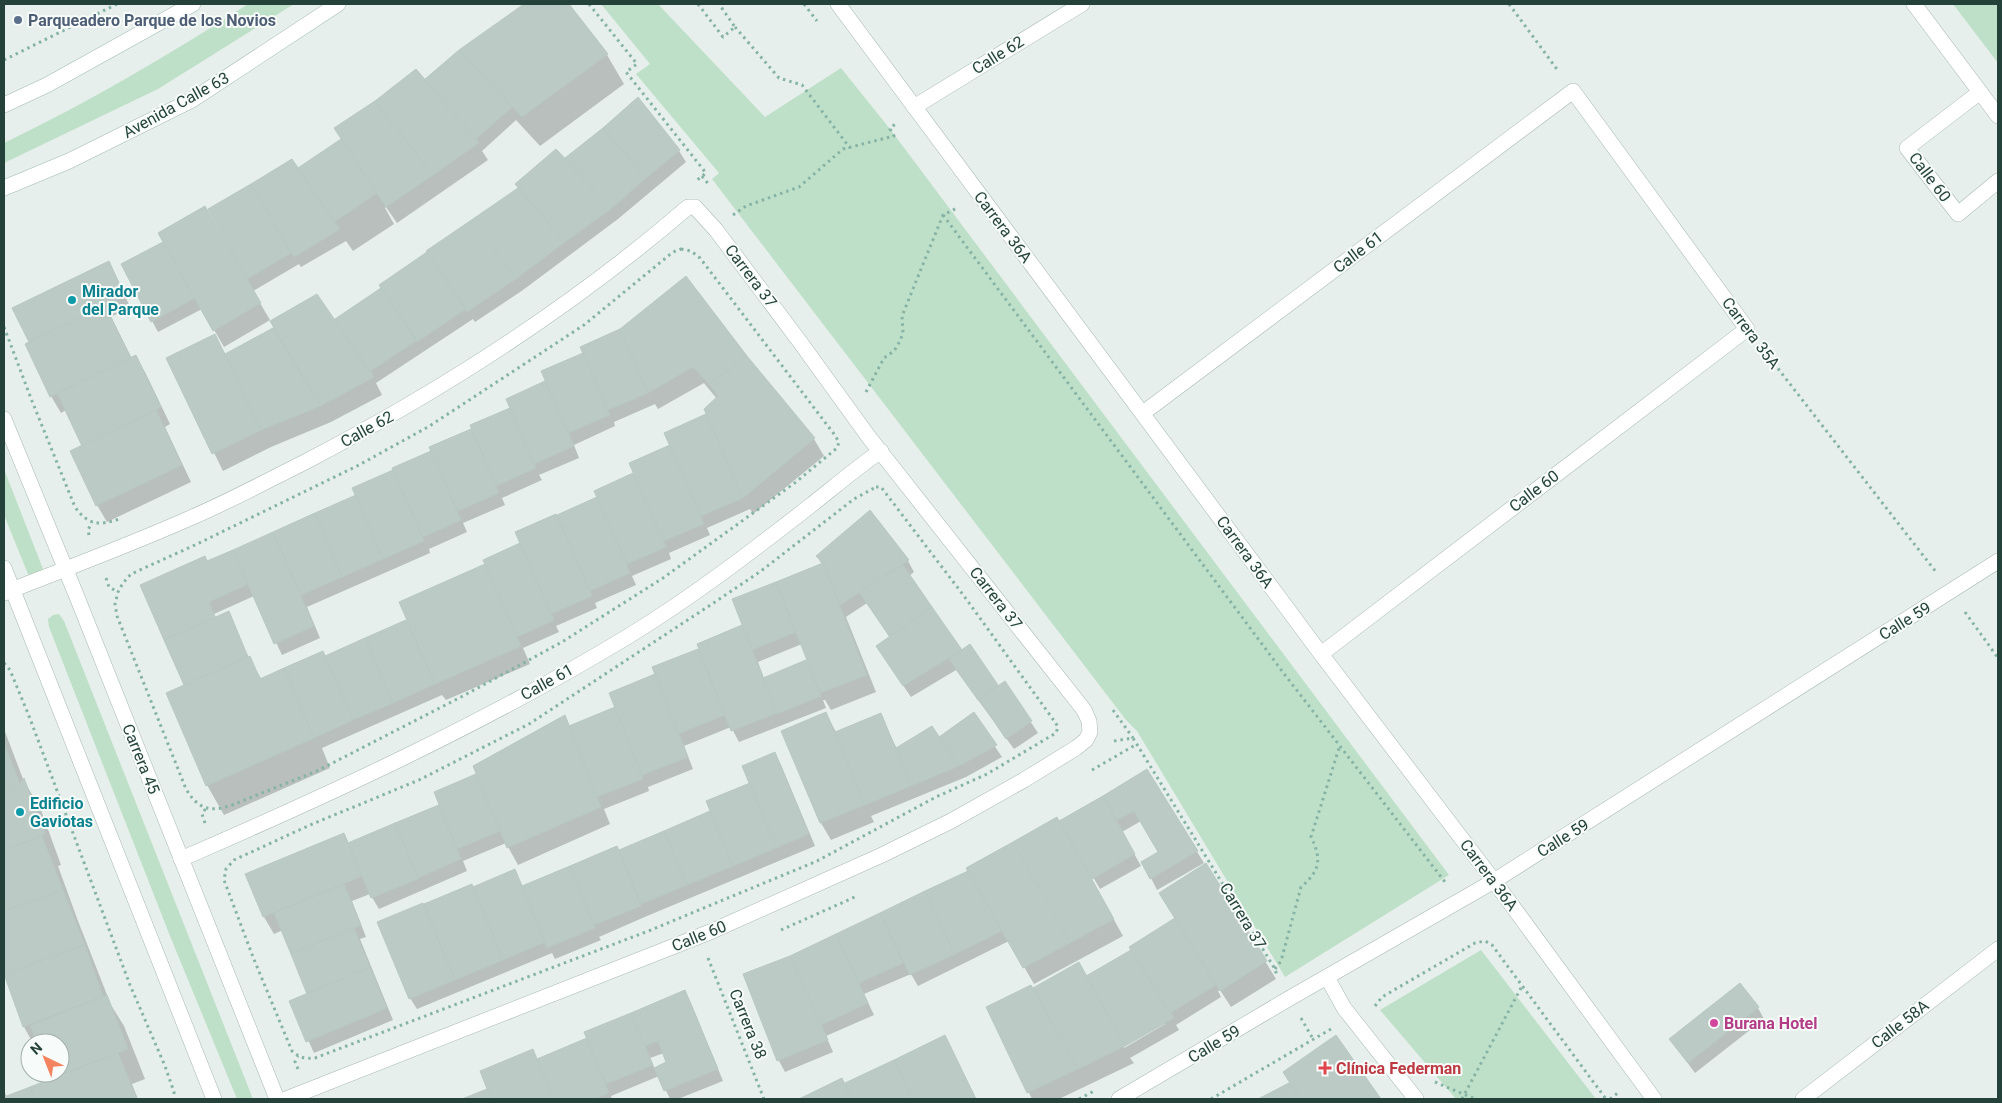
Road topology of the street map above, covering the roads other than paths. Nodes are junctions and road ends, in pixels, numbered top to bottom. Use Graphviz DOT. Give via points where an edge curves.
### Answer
graph roads {
  1 [pos="193,4"];
  2 [pos="338,4"];
  3 [pos="838,4"];
  4 [pos="1082,4"];
  5 [pos="1914,4"];
  6 [pos="1573,91"];
  7 [pos="1980,92"];
  8 [pos="4,105"];
  9 [pos="914,107"];
  10 [pos="1998,116"];
  11 [pos="1998,181"];
  12 [pos="4,188"];
  13 [pos="696,207"];
  14 [pos="1748,329"];
  15 [pos="1143,413"];
  16 [pos="4,419"];
  17 [pos="880,451"];
  18 [pos="1998,561"];
  19 [pos="4,568"];
  20 [pos="65,569"];
  21 [pos="8,592"];
  22 [pos="1321,654"];
  23 [pos="1090,732"];
  24 [pos="181,859"];
  25 [pos="1494,882"];
  26 [pos="1998,949"];
  27 [pos="1327,977"];
  28 [pos="214,1099"];
  29 [pos="277,1099"];
  30 [pos="286,1099"];
  31 [pos="1119,1099"];
  32 [pos="1416,1099"];
  33 [pos="1654,1099"];
  34 [pos="1803,1099"];
  1 -- 8 [label="street" via="47,86"];
  2 -- 12 [label="street, Avenida Calle 63" via="192,100 77,157"];
  3 -- 9 [label="street, Carrera 36A"];
  4 -- 9 [label="street, Calle 62"];
  5 -- 7 [label="street"];
  6 -- 14 [label="street, Carrera 35A"];
  6 -- 15 [label="street, Calle 61"];
  7 -- 10 [label="street"];
  7 -- 11 [label="street, Calle 60" via="1907,148 1958,214"];
  9 -- 15 [label="street, Carrera 36A"];
  13 -- 17 [label="street, Carrera 37"];
  13 -- 20 [label="street, Calle 62" via="688,207 604,277 549,315 406,407 267,482 189,519"];
  14 -- 22 [label="street, Calle 60"];
  15 -- 22 [label="street, Carrera 36A"];
  16 -- 20 [label="street, Carrera 45"];
  17 -- 23 [label="street, Carrera 37" via="1084,710"];
  17 -- 24 [label="street, Calle 61" via="764,542 628,637 445,737"];
  18 -- 25 [label="street, Calle 59"];
  19 -- 21 [label="street"];
  20 -- 21 [label="street, Calle 62"];
  20 -- 24 [label="street, Carrera 45"];
  21 -- 28 [label="street" via="25,625"];
  22 -- 25 [label="street, Carrera 36A"];
  23 -- 30 [label="street, Calle 60" via="1076,748 951,821 813,887 710,932"];
  24 -- 29 [label="street, Carrera 45"];
  25 -- 27 [label="street, Calle 59"];
  25 -- 33 [label="street, Carrera 36A"];
  26 -- 34 [label="street, Calle 58A"];
  27 -- 31 [label="street, Calle 59"];
  27 -- 32 [label="street" via="1344,1008"];
}
